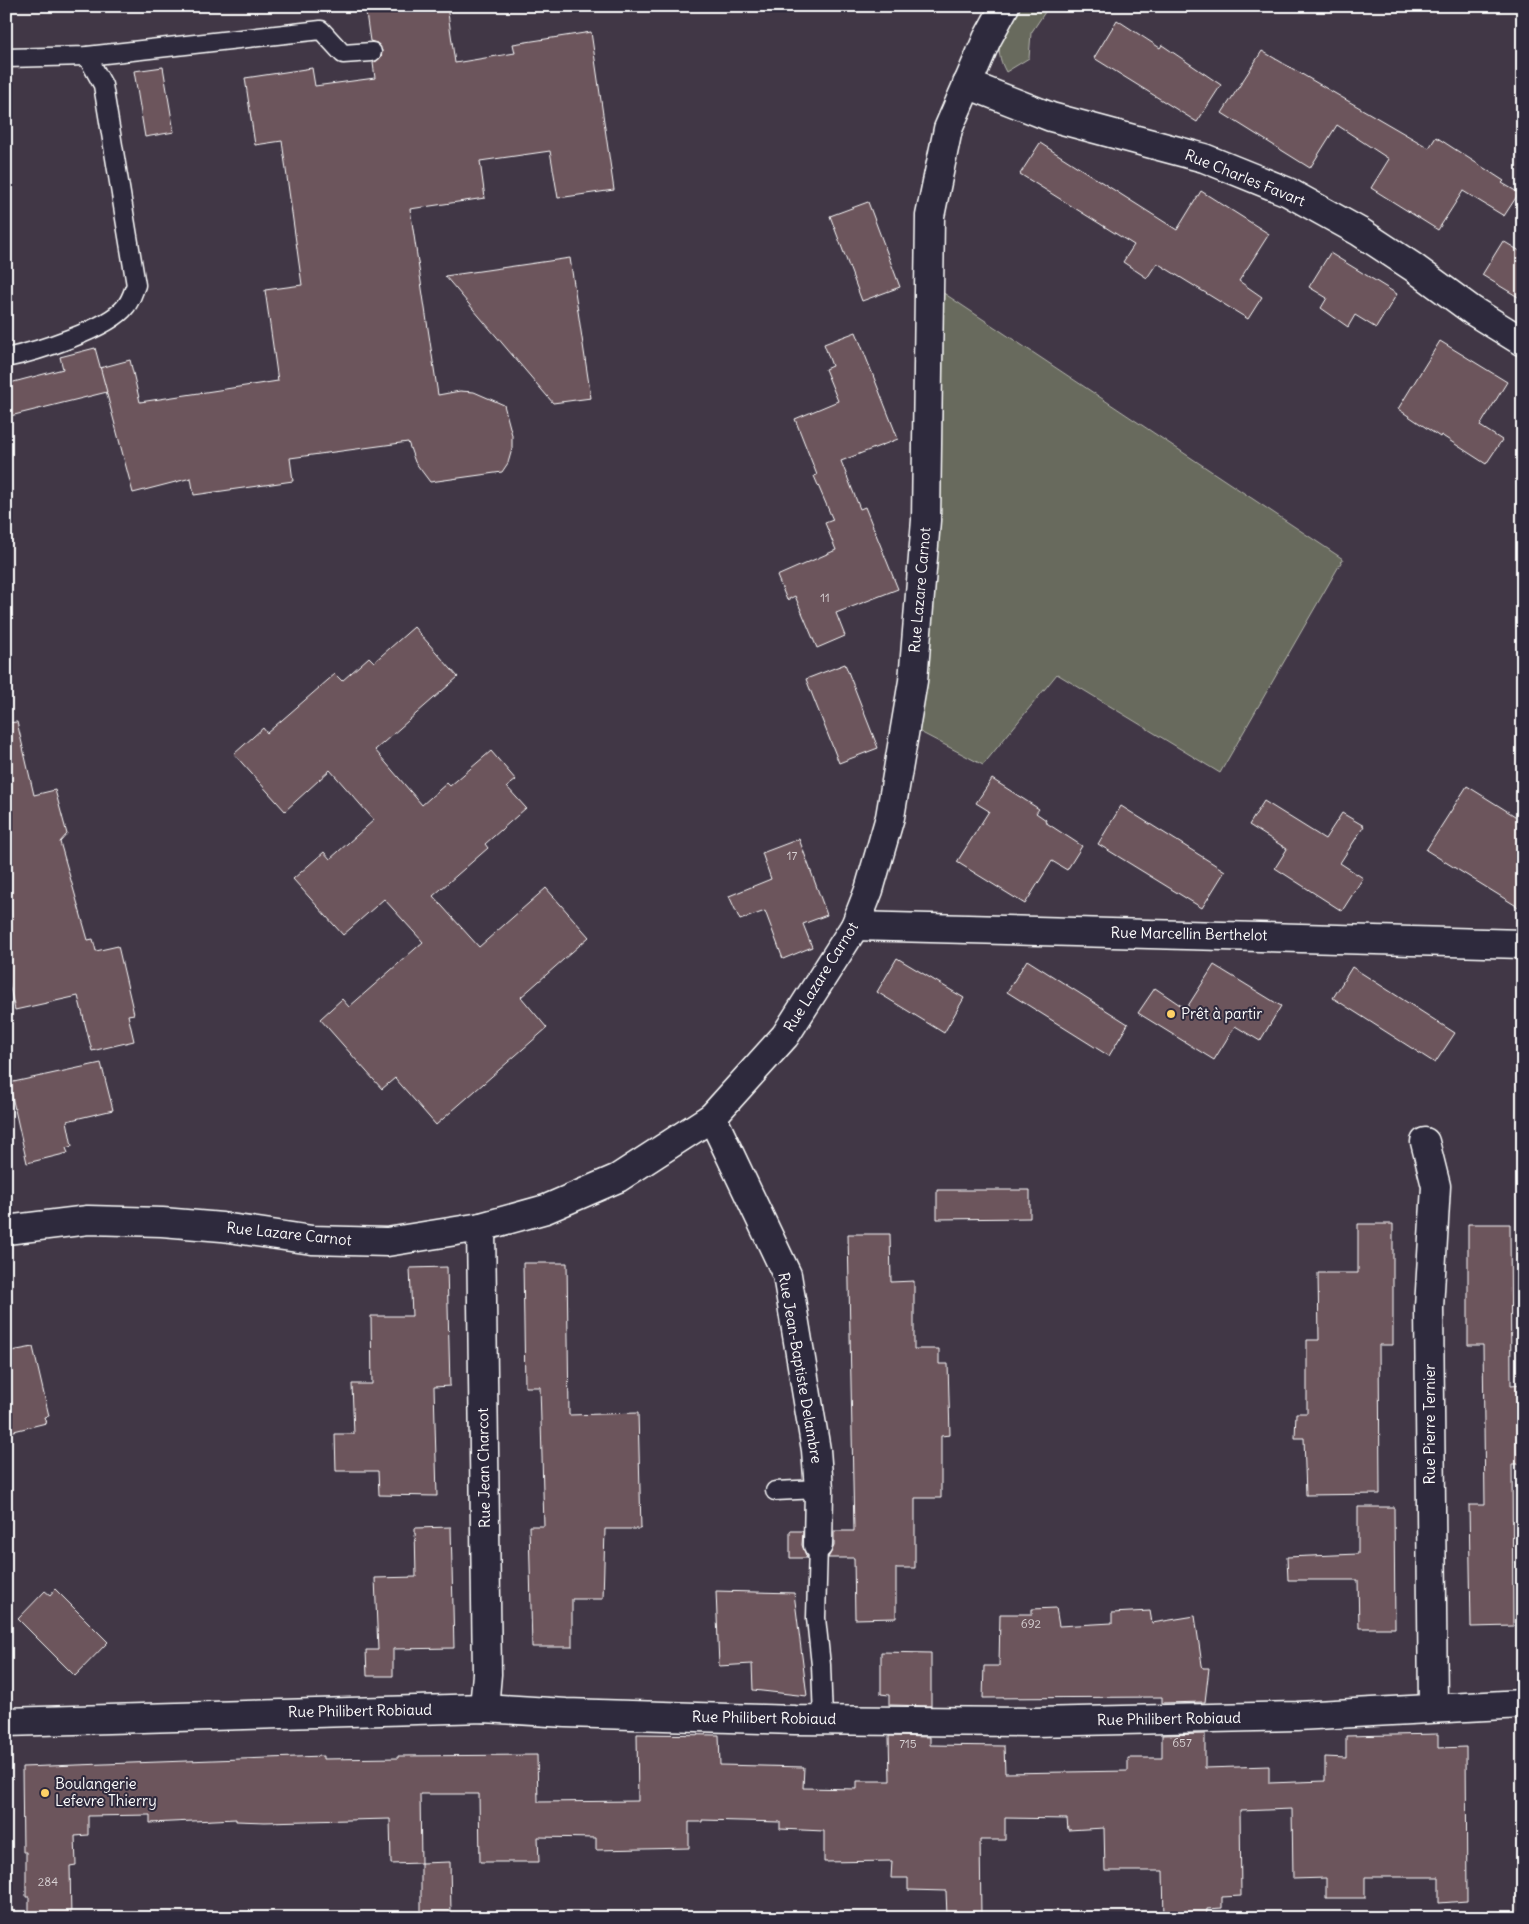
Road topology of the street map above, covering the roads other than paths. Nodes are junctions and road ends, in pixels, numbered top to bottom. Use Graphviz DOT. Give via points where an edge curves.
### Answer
graph roads {
  1 [pos="1001,8"];
  2 [pos="372,52"];
  3 [pos="87,56"];
  4 [pos="6,58"];
  5 [pos="967,84"];
  6 [pos="1523,342"];
  7 [pos="6,358"];
  8 [pos="855,926"];
  9 [pos="1523,944"];
  10 [pos="712,1117"];
  11 [pos="1425,1142"];
  12 [pos="481,1227"];
  13 [pos="6,1230"];
  14 [pos="819,1489"];
  15 [pos="775,1492"];
  16 [pos="818,1545"];
  17 [pos="1523,1704"];
  18 [pos="1433,1707"];
  19 [pos="484,1708"];
  20 [pos="823,1720"];
  21 [pos="6,1722"];
  1 -- 5 [label="street, Rue Lazare Carnot"];
  2 -- 3 [label="lane" via="343,54 321,30"];
  3 -- 4 [label="lane"];
  3 -- 7 [label="lane" via="103,85 136,285 126,307 95,330 32,353"];
  5 -- 6 [label="street, Rue Charles Favart" via="1051,117 1204,158 1288,192 1360,232"];
  5 -- 8 [label="street, Rue Lazare Carnot" via="948,129 930,216 926,520 913,681 890,817"];
  8 -- 9 [label="street, Rue Marcellin Berthelot"];
  8 -- 10 [label="street, Rue Lazare Carnot" via="785,1036"];
  10 -- 12 [label="street, Rue Lazare Carnot" via="618,1178 546,1209"];
  10 -- 14 [label="street, Rue Jean-Baptiste Delambre" via="786,1275 816,1450"];
  11 -- 18 [label="street, Rue Pierre Ternier" via="1436,1186 1429,1308"];
  12 -- 13 [label="street, Rue Lazare Carnot" via="387,1242 312,1240 162,1222 88,1220"];
  12 -- 19 [label="street, Rue Jean Charcot" via="487,1674"];
  14 -- 15 [label="lane"];
  14 -- 16 [label="street, Rue Jean-Baptiste Delambre"];
  16 -- 20 [label="lane" via="816,1618"];
  17 -- 18 [label="street, Rue Philibert Robiaud"];
  18 -- 20 [label="street, Rue Philibert Robiaud" via="1297,1716 1139,1720"];
  19 -- 20 [label="street, Rue Philibert Robiaud"];
  19 -- 21 [label="street, Rue Philibert Robiaud"];
}
